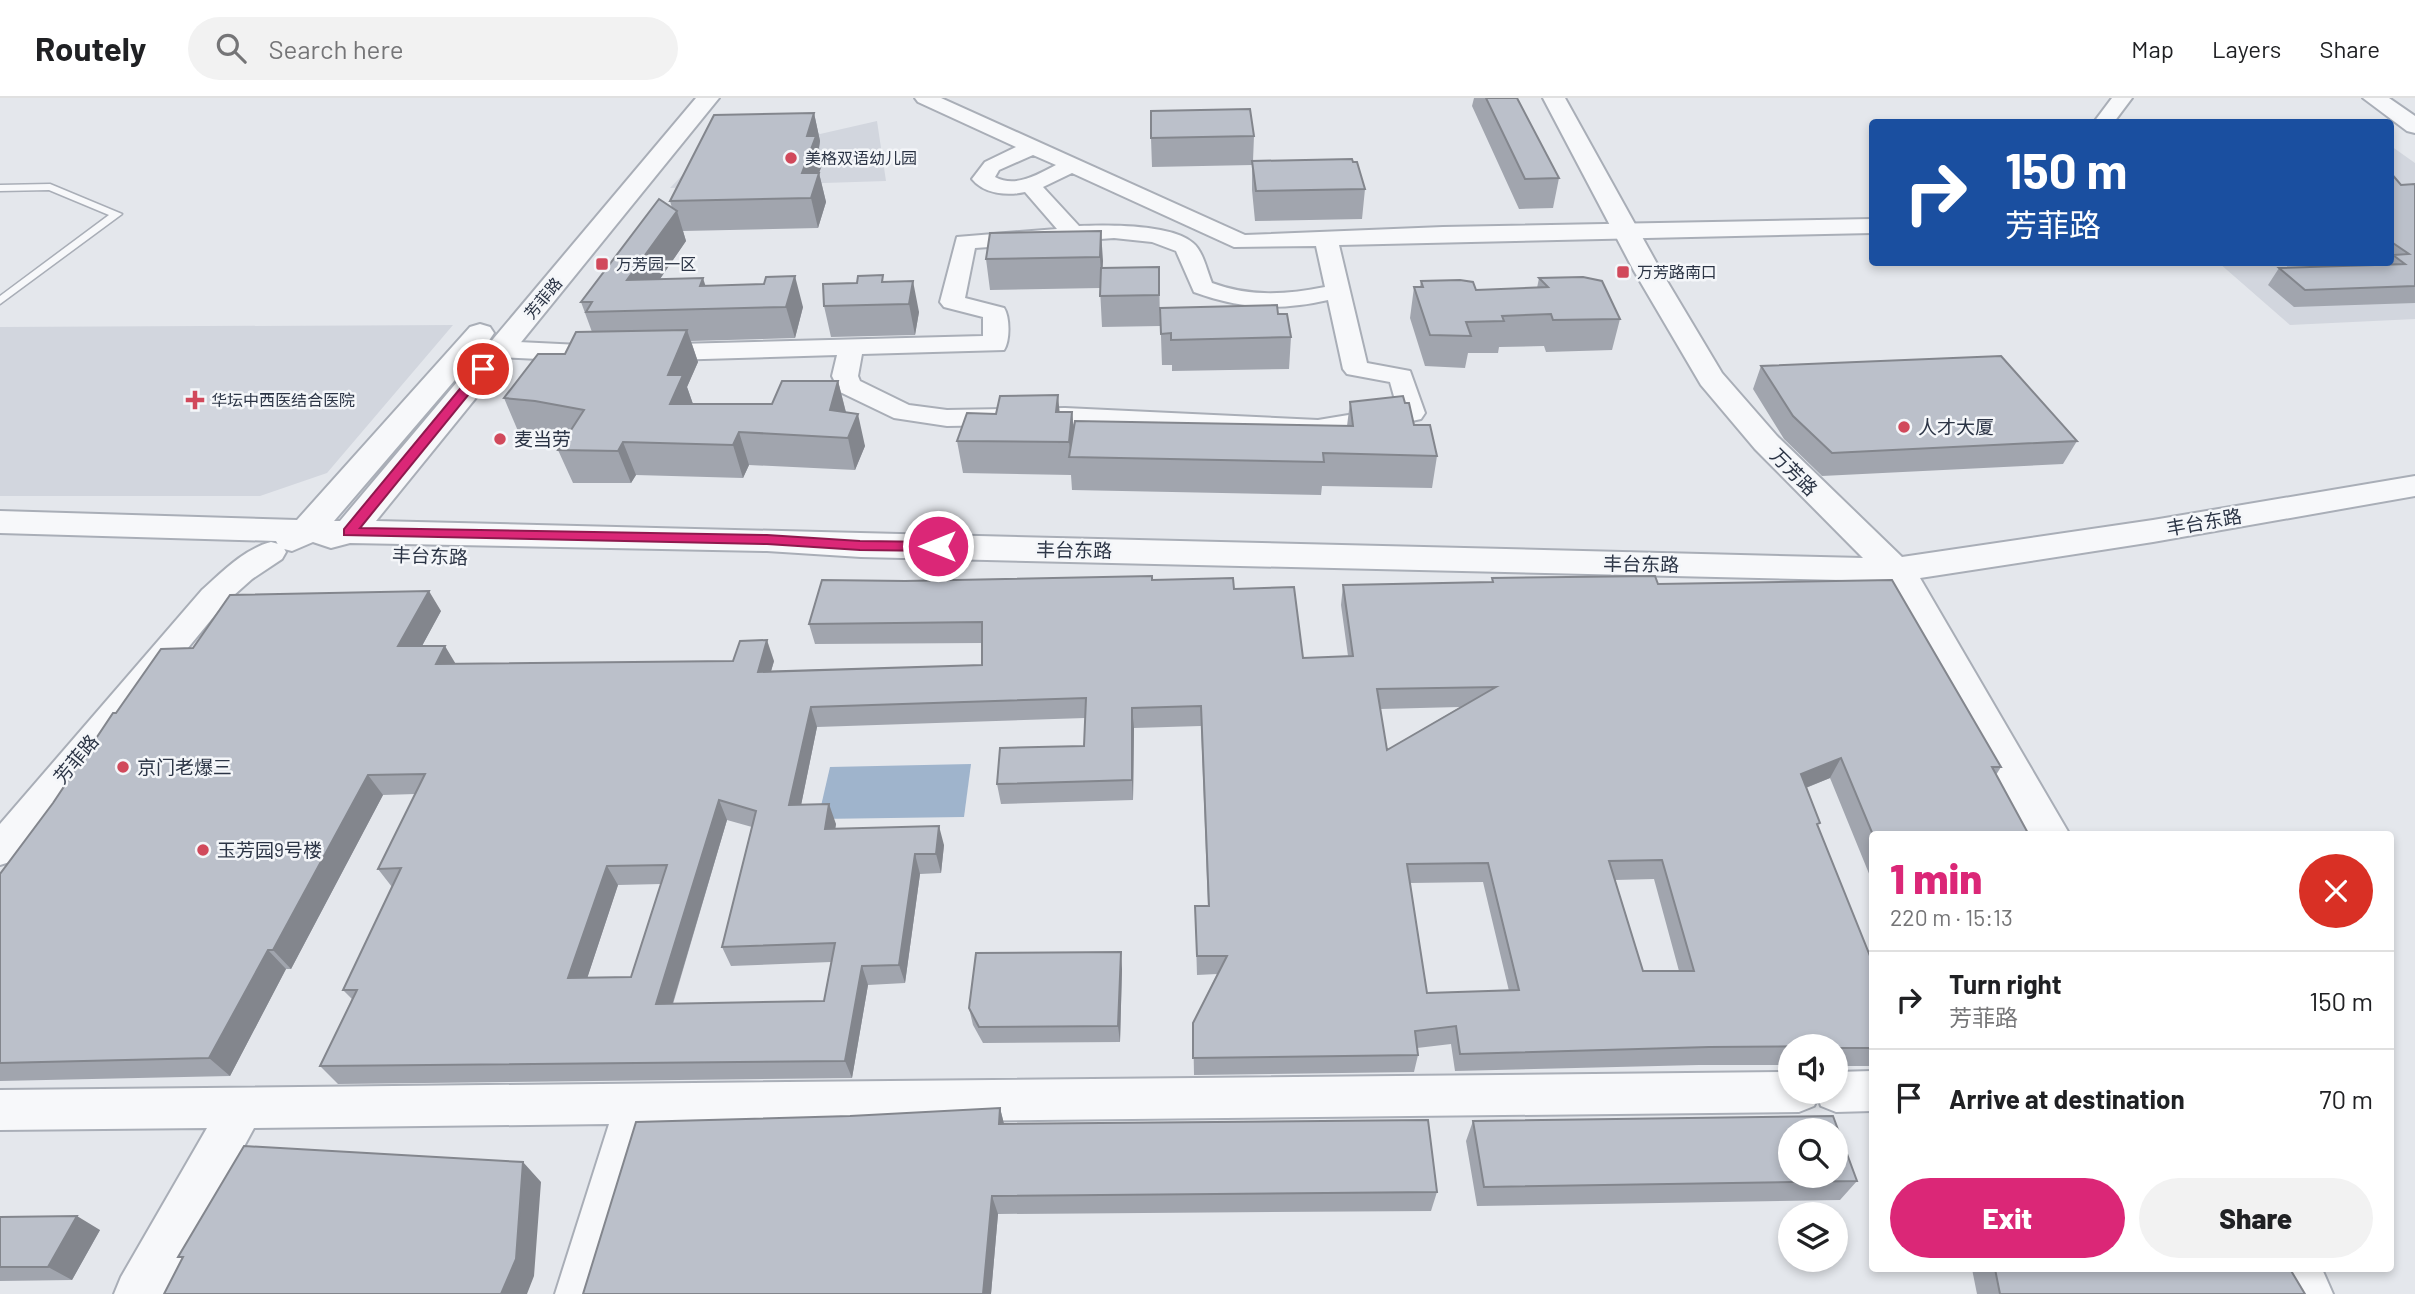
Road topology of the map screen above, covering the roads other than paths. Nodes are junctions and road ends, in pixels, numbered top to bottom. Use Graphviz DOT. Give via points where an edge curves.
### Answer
graph roads {
  1 [pos="687,98"];
  2 [pos="708,98"];
  3 [pos="925,98"];
  4 [pos="1554,98"];
  5 [pos="2122,98"];
  6 [pos="2364,101"];
  7 [pos="2106,119"];
  8 [pos="2379,119"];
  9 [pos="2415,126"];
  10 [pos="2394,132"];
  11 [pos="2415,145"];
  12 [pos="1033,147"];
  13 [pos="1071,165"];
  14 [pos="1030,185"];
  15 [pos="0,188"];
  16 [pos="1869,226"];
  17 [pos="1625,231"];
  18 [pos="1073,233"];
  19 [pos="1326,239"];
  20 [pos="1338,291"];
  21 [pos="0,301"];
  22 [pos="851,347"];
  23 [pos="500,349"];
  24 [pos="2415,486"];
  25 [pos="0,522"];
  26 [pos="306,531"];
  27 [pos="349,532"];
  28 [pos="0,542"];
  29 [pos="860,546"];
  30 [pos="271,552"];
  31 [pos="1894,570"];
  32 [pos="2047,831"];
  33 [pos="0,850"];
  34 [pos="1869,1091"];
  35 [pos="1778,1092"];
  36 [pos="1848,1092"];
  37 [pos="637,1104"];
  38 [pos="242,1108"];
  39 [pos="0,1110"];
  40 [pos="2294,1272"];
  41 [pos="138,1294"];
  42 [pos="579,1294"];
  43 [pos="2306,1294"];
  1 -- 26 [label="street, 芳菲路"];
  2 -- 23 [label="street, 芳菲路"];
  3 -- 12 [label="street"];
  4 -- 17 [label="street, 万芳路"];
  5 -- 7 [label="street"];
  6 -- 8 [label="street"];
  6 -- 9 [label="street"];
  10 -- 11 [label="street"];
  12 -- 13 [label="street"];
  12 -- 14 [label="street" via="992,166 983,179 990,185"];
  13 -- 14 [label="street"];
  13 -- 19 [label="street" via="1242,242"];
  14 -- 18 [label="street"];
  15 -- 21 [label="lane" via="50,187 117,214"];
  16 -- 17 [label="street"];
  17 -- 19 [label="street"];
  17 -- 31 [label="street, 万芳路" via="1718,389 1780,460"];
  18 -- 20 [label="street" via="1114,231 1175,241 1188,251 1202,287 1222,296 1261,303"];
  18 -- 22 [label="street" via="965,242 952,302 995,313 995,345"];
  19 -- 20 [label="street"];
  20 -- 22 [label="street" via="1356,369 1401,376 1412,413 1318,428 1065,416 947,418 903,412 849,386 845,376"];
  22 -- 23 [label="street" via="601,354"];
  23 -- 27 [label="street, 芳菲路"];
  24 -- 31 [label="street, 丰台东路"];
  25 -- 26 [label="street, 丰台东路"];
  26 -- 27 [label="street, 丰台东路"];
  26 -- 30 [label="street, 芳菲路"];
  27 -- 29 [label="street, 丰台东路"];
  27 -- 30 [label="street, 芳菲路"];
  28 -- 30 [label="street, 丰台东路"];
  29 -- 30 [label="street, 丰台东路" via="760,556 645,559"];
  29 -- 31 [label="street, 丰台东路"];
  30 -- 33 [label="street, 芳菲路" via="213,597"];
  31 -- 32 [label="street, 万芳路" via="1925,613"];
  34 -- 36 [label="street"];
  35 -- 37 [label="street"];
  37 -- 38 [label="street"];
  37 -- 42 [label="street"];
  38 -- 39 [label="street"];
  38 -- 41 [label="street"];
  40 -- 43 [label="street"];
}
